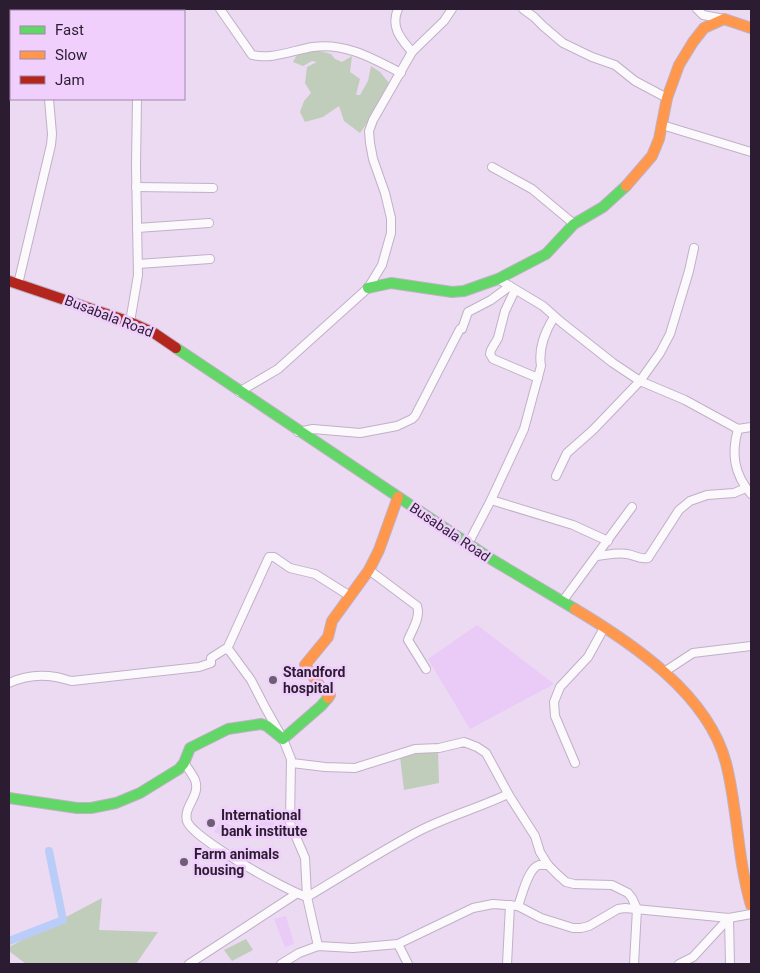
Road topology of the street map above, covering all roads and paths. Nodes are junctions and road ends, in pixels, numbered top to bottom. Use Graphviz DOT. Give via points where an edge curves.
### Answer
graph roads {
  1 [pos="220,9"];
  2 [pos="398,9"];
  3 [pos="452,9"];
  4 [pos="523,9"];
  5 [pos="700,12"];
  6 [pos="724,18"];
  7 [pos="704,28"];
  8 [pos="751,28"];
  9 [pos="412,52"];
  10 [pos="401,73"];
  11 [pos="667,98"];
  12 [pos="49,100"];
  13 [pos="137,100"];
  14 [pos="662,125"];
  15 [pos="751,152"];
  16 [pos="492,168"];
  17 [pos="136,187"];
  18 [pos="213,188"];
  19 [pos="209,223"];
  20 [pos="574,224"];
  21 [pos="137,228"];
  22 [pos="694,248"];
  23 [pos="210,259"];
  24 [pos="138,264"];
  25 [pos="498,279"];
  26 [pos="13,282"];
  27 [pos="368,288"];
  28 [pos="513,288"];
  29 [pos="554,317"];
  30 [pos="130,322"];
  31 [pos="538,378"];
  32 [pos="640,381"];
  33 [pos="239,392"];
  34 [pos="751,426"];
  35 [pos="738,429"];
  36 [pos="298,432"];
  37 [pos="556,476"];
  38 [pos="749,491"];
  39 [pos="398,497"];
  40 [pos="491,500"];
  41 [pos="632,507"];
  42 [pos="608,541"];
  43 [pos="468,544"];
  44 [pos="597,556"];
  45 [pos="369,570"];
  46 [pos="350,596"];
  47 [pos="562,602"];
  48 [pos="604,628"];
  49 [pos="751,646"];
  50 [pos="227,649"];
  51 [pos="426,669"];
  52 [pos="664,672"];
  53 [pos="9,683"];
  54 [pos="283,739"];
  55 [pos="292,763"];
  56 [pos="575,763"];
  57 [pos="185,764"];
  58 [pos="508,794"];
  59 [pos="9,798"];
  60 [pos="548,865"];
  61 [pos="296,894"];
  62 [pos="307,897"];
  63 [pos="514,905"];
  64 [pos="751,905"];
  65 [pos="637,909"];
  66 [pos="751,914"];
  67 [pos="729,918"];
  68 [pos="398,944"];
  69 [pos="318,946"];
  70 [pos="189,964"];
  71 [pos="281,964"];
  72 [pos="408,964"];
  73 [pos="507,964"];
  74 [pos="634,964"];
  75 [pos="679,964"];
  76 [pos="730,964"];
  1 -- 10 [label="street" via="252,55 270,56 332,46 357,51"];
  2 -- 9 [label="street" via="394,25"];
  3 -- 9 [label="street"];
  4 -- 11 [label="street" via="563,43 615,65 635,81"];
  5 -- 6 [label="street"];
  5 -- 7 [label="street"];
  6 -- 7 [label="street"];
  6 -- 8 [label="street"];
  7 -- 11 [label="street" via="679,65"];
  9 -- 10 [label="street"];
  10 -- 27 [label="street" via="369,131 372,159 385,193 391,227 386,255"];
  11 -- 14 [label="street"];
  12 -- 26 [label="street" via="51,145"];
  13 -- 17 [label="street"];
  14 -- 15 [label="street"];
  14 -- 20 [label="street" via="656,147 644,168 603,207"];
  16 -- 20 [label="street" via="532,189"];
  17 -- 18 [label="street"];
  17 -- 21 [label="street"];
  19 -- 21 [label="street"];
  20 -- 25 [label="street" via="546,254"];
  21 -- 24 [label="street"];
  22 -- 32 [label="street" via="670,334"];
  23 -- 24 [label="street"];
  24 -- 30 [label="street"];
  25 -- 27 [label="street" via="458,292 403,283"];
  25 -- 28 [label="street"];
  26 -- 30 [label="street, Busabala Road"];
  27 -- 33 [label="street" via="278,369"];
  28 -- 29 [label="street" via="536,301"];
  28 -- 31 [label="street" via="491,356"];
  28 -- 36 [label="street" via="468,312 462,329 412,419 397,426 360,433 313,428"];
  29 -- 31 [label="street" via="541,350"];
  29 -- 32 [label="street"];
  30 -- 33 [label="street, Busabala Road" via="154,332"];
  31 -- 40 [label="street" via="524,428"];
  32 -- 35 [label="street" via="685,400"];
  32 -- 37 [label="street" via="567,453"];
  33 -- 36 [label="street, Busabala Road"];
  34 -- 35 [label="street"];
  35 -- 38 [label="street" via="733,455 736,470"];
  36 -- 39 [label="street, Busabala Road"];
  38 -- 44 [label="street" via="707,495 690,501 679,510 648,558 628,554"];
  39 -- 43 [label="street, Busabala Road"];
  39 -- 45 [label="street"];
  40 -- 42 [label="street" via="574,525"];
  40 -- 43 [label="street"];
  41 -- 42 [label="street"];
  42 -- 44 [label="street"];
  43 -- 47 [label="street, Busabala Road"];
  44 -- 47 [label="street"];
  45 -- 46 [label="street"];
  45 -- 51 [label="street" via="417,606 418,617 408,640"];
  46 -- 50 [label="street" via="315,574 290,568 269,557"];
  46 -- 54 [label="street" via="332,621 328,638 305,665 330,695"];
  47 -- 48 [label="street, Busabala Road"];
  48 -- 52 [label="street, Busabala Road"];
  48 -- 56 [label="street" via="588,657 560,687 554,702 555,716"];
  49 -- 52 [label="street" via="693,653"];
  50 -- 53 [label="street" via="216,654 211,663 199,668 72,681 30,676"];
  50 -- 54 [label="street" via="251,680"];
  52 -- 64 [label="street, Busabala Road" via="694,703 722,750"];
  54 -- 55 [label="street"];
  54 -- 57 [label="street" via="261,724 228,729 190,748"];
  55 -- 58 [label="street" via="355,768 415,750 464,742 486,753"];
  55 -- 62 [label="street" via="290,823 304,858"];
  57 -- 59 [label="street" via="122,802 105,806 64,808"];
  57 -- 61 [label="street" via="196,784 196,793 186,817 189,825 245,866"];
  58 -- 60 [label="street" via="535,836"];
  58 -- 62 [label="street" via="418,832"];
  60 -- 63 [label="street" via="536,867 530,874"];
  60 -- 65 [label="street" via="566,882 621,889 632,898"];
  61 -- 62 [label="street"];
  61 -- 70 [label="street"];
  62 -- 69 [label="street"];
  63 -- 65 [label="street" via="573,928 589,926 618,909"];
  63 -- 68 [label="street" via="493,904 473,908"];
  63 -- 73 [label="street"];
  65 -- 67 [label="street"];
  65 -- 74 [label="street"];
  66 -- 67 [label="street"];
  67 -- 75 [label="street" via="693,956"];
  67 -- 76 [label="street"];
  68 -- 69 [label="street" via="353,948"];
  68 -- 72 [label="street"];
  69 -- 71 [label="street"];
}
